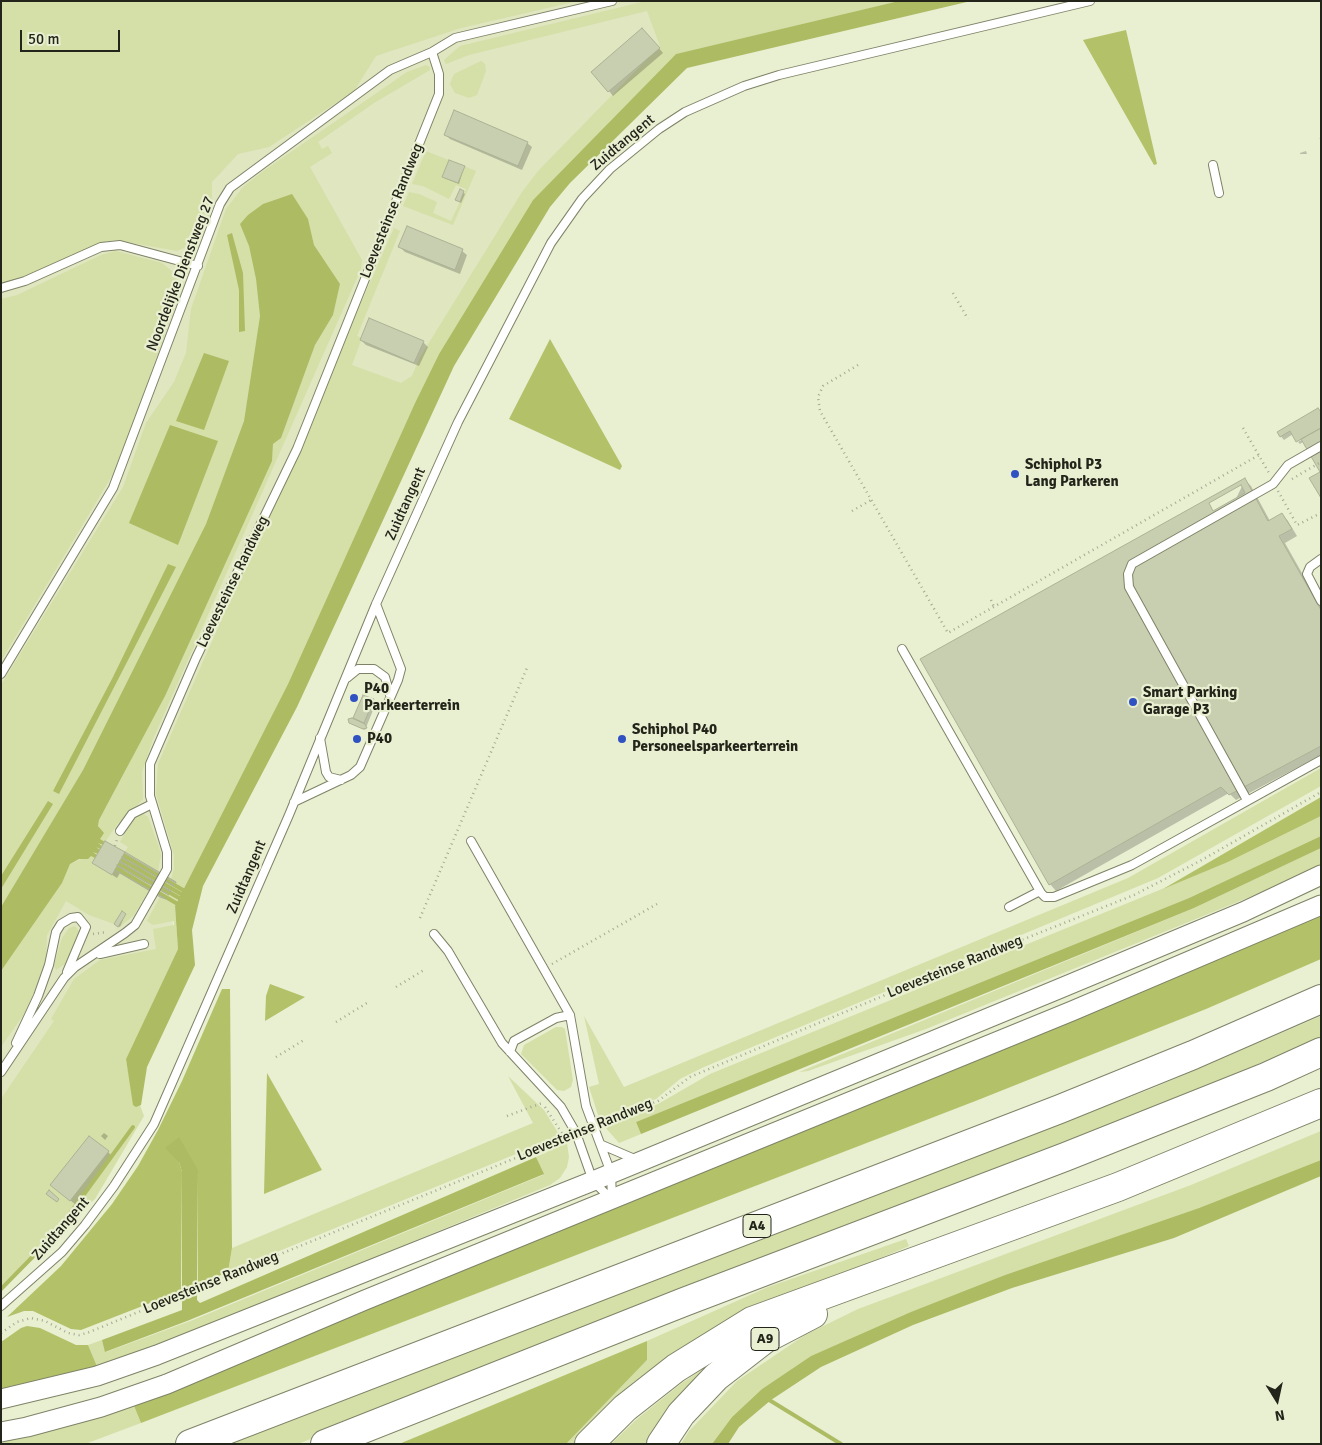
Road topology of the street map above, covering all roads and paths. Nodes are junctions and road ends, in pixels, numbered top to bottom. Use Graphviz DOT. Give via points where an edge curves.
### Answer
graph roads {
  1 [pos="612,1"];
  2 [pos="1090,1"];
  3 [pos="432,52"];
  4 [pos="1213,165"];
  5 [pos="1219,193"];
  6 [pos="198,266"];
  7 [pos="1,288"];
  8 [pos="953,293"];
  9 [pos="968,319"];
  10 [pos="858,365"];
  11 [pos="1321,446"];
  12 [pos="1259,455"];
  13 [pos="1321,462"];
  14 [pos="1291,479"];
  15 [pos="871,500"];
  16 [pos="852,511"];
  17 [pos="1321,559"];
  18 [pos="990,600"];
  19 [pos="1321,601"];
  20 [pos="376,604"];
  21 [pos="994,607"];
  22 [pos="902,649"];
  23 [pos="527,668"];
  24 [pos="1,674"];
  25 [pos="345,679"];
  26 [pos="390,697"];
  27 [pos="320,737"];
  28 [pos="1321,760"];
  29 [pos="341,780"];
  30 [pos="1321,792"];
  31 [pos="1247,800"];
  32 [pos="294,802"];
  33 [pos="152,804"];
  34 [pos="120,831"];
  35 [pos="471,841"];
  36 [pos="1321,875"];
  37 [pos="1040,891"];
  38 [pos="657,904"];
  39 [pos="1321,905"];
  40 [pos="1010,907"];
  41 [pos="420,918"];
  42 [pos="114,928"];
  43 [pos="84,933"];
  44 [pos="434,934"];
  45 [pos="144,944"];
  46 [pos="75,967"];
  47 [pos="543,968"];
  48 [pos="424,970"];
  49 [pos="64,978"];
  50 [pos="396,987"];
  51 [pos="1321,999"];
  52 [pos="367,1004"];
  53 [pos="570,1016"];
  54 [pos="336,1022"];
  55 [pos="304,1040"];
  56 [pos="510,1052"];
  57 [pos="1321,1052"];
  58 [pos="276,1057"];
  59 [pos="2,1071"];
  60 [pos="1321,1103"];
  61 [pos="507,1116"];
  62 [pos="594,1126"];
  63 [pos="576,1133"];
  64 [pos="564,1138"];
  65 [pos="602,1145"];
  66 [pos="639,1161"];
  67 [pos="611,1173"];
  68 [pos="593,1181"];
  69 [pos="612,1200"];
  70 [pos="896,1270"];
  71 [pos="1,1306"];
  72 [pos="1,1333"];
  73 [pos="1,1399"];
  74 [pos="1,1432"];
  75 [pos="190,1444"];
  76 [pos="325,1444"];
  77 [pos="589,1444"];
  78 [pos="661,1444"];
  1 -- 3 [label="lane, Noordelijke Dienstweg 27" via="455,38"];
  2 -- 20 [label="lane, Zuidtangent" via="744,86 685,112 610,168 582,199 551,242 458,422"];
  3 -- 6 [label="lane, Noordelijke Dienstweg 27" via="390,70 230,188 220,204"];
  3 -- 33 [label="lane, Loevesteinse Randweg" via="440,74 439,94 297,449 196,658 150,764"];
  4 -- 5 [label="lane"];
  6 -- 7 [label="lane" via="120,245 101,247 25,281"];
  6 -- 24 [label="lane, Noordelijke Dienstweg 27" via="113,488"];
  8 -- 9 [label="path"];
  10 -- 15 [label="path" via="823,386 818,397 820,411"];
  11 -- 31 [label="lane" via="1288,465 1273,484 1132,564 1128,574 1130,586"];
  12 -- 21 [label="path"];
  13 -- 14 [label="path"];
  15 -- 16 [label="path"];
  15 -- 21 [label="path" via="948,633"];
  17 -- 19 [label="lane" via="1310,567 1307,574"];
  18 -- 21 [label="path"];
  20 -- 25 [label="lane, Zuidtangent"];
  20 -- 26 [label="lane" via="401,669"];
  22 -- 37 [label="lane"];
  23 -- 41 [label="path"];
  25 -- 26 [label="lane" via="358,669 379,671 389,685"];
  25 -- 27 [label="lane, Zuidtangent"];
  26 -- 29 [label="lane" via="360,767"];
  27 -- 29 [label="lane" via="326,772 329,777"];
  27 -- 32 [label="lane, Zuidtangent"];
  28 -- 31 [label="lane"];
  29 -- 32 [label="lane"];
  30 -- 62 [label="path, Loevesteinse Randweg" via="1134,895 690,1077 658,1101"];
  31 -- 37 [label="lane" via="1132,865 1054,897 1045,897"];
  32 -- 71 [label="lane, Zuidtangent" via="154,1124 85,1225 62,1252"];
  33 -- 34 [label="lane" via="132,814"];
  33 -- 46 [label="lane, Loevesteinse Randweg" via="168,858 164,875 143,914 125,933"];
  35 -- 47 [label="lane"];
  36 -- 66 [label="street" via="1243,912"];
  37 -- 40 [label="lane"];
  38 -- 47 [label="path"];
  39 -- 69 [label="street" via="1072,1012"];
  42 -- 43 [label="path" via="100,934"];
  43 -- 49 [label="lane"];
  43 -- 59 [label="lane" via="86,927 78,918 66,921 56,932 38,996"];
  44 -- 56 [label="lane" via="448,950"];
  45 -- 46 [label="lane" via="98,954"];
  46 -- 49 [label="lane, Loevesteinse Randweg"];
  47 -- 53 [label="lane"];
  48 -- 50 [label="path"];
  49 -- 59 [label="lane, Loevesteinse Randweg"];
  51 -- 75 [label="highway, A4" via="1060,1109"];
  52 -- 54 [label="path"];
  53 -- 56 [label="lane" via="556,1018 514,1041"];
  53 -- 62 [label="lane" via="586,1106"];
  55 -- 58 [label="path"];
  56 -- 63 [label="lane" via="561,1107"];
  57 -- 76 [label="highway" via="1066,1157 694,1298"];
  60 -- 70 [label="highway" via="1118,1187"];
  61 -- 64 [label="path" via="541,1102"];
  62 -- 65 [label="lane"];
  63 -- 64 [label="path, Loevesteinse Randweg"];
  63 -- 68 [label="lane"];
  64 -- 72 [label="path, Loevesteinse Randweg" via="79,1335 30,1318"];
  65 -- 66 [label="lane"];
  65 -- 67 [label="lane"];
  66 -- 67 [label="street"];
  67 -- 68 [label="street"];
  67 -- 69 [label="lane"];
  68 -- 69 [label="lane"];
  68 -- 73 [label="street" via="157,1355 97,1376"];
  69 -- 74 [label="street" via="167,1384 101,1407"];
  70 -- 77 [label="highway" via="752,1321 676,1368 625,1408"];
  70 -- 78 [label="highway, A9" via="765,1339 716,1377 681,1414"];
}
